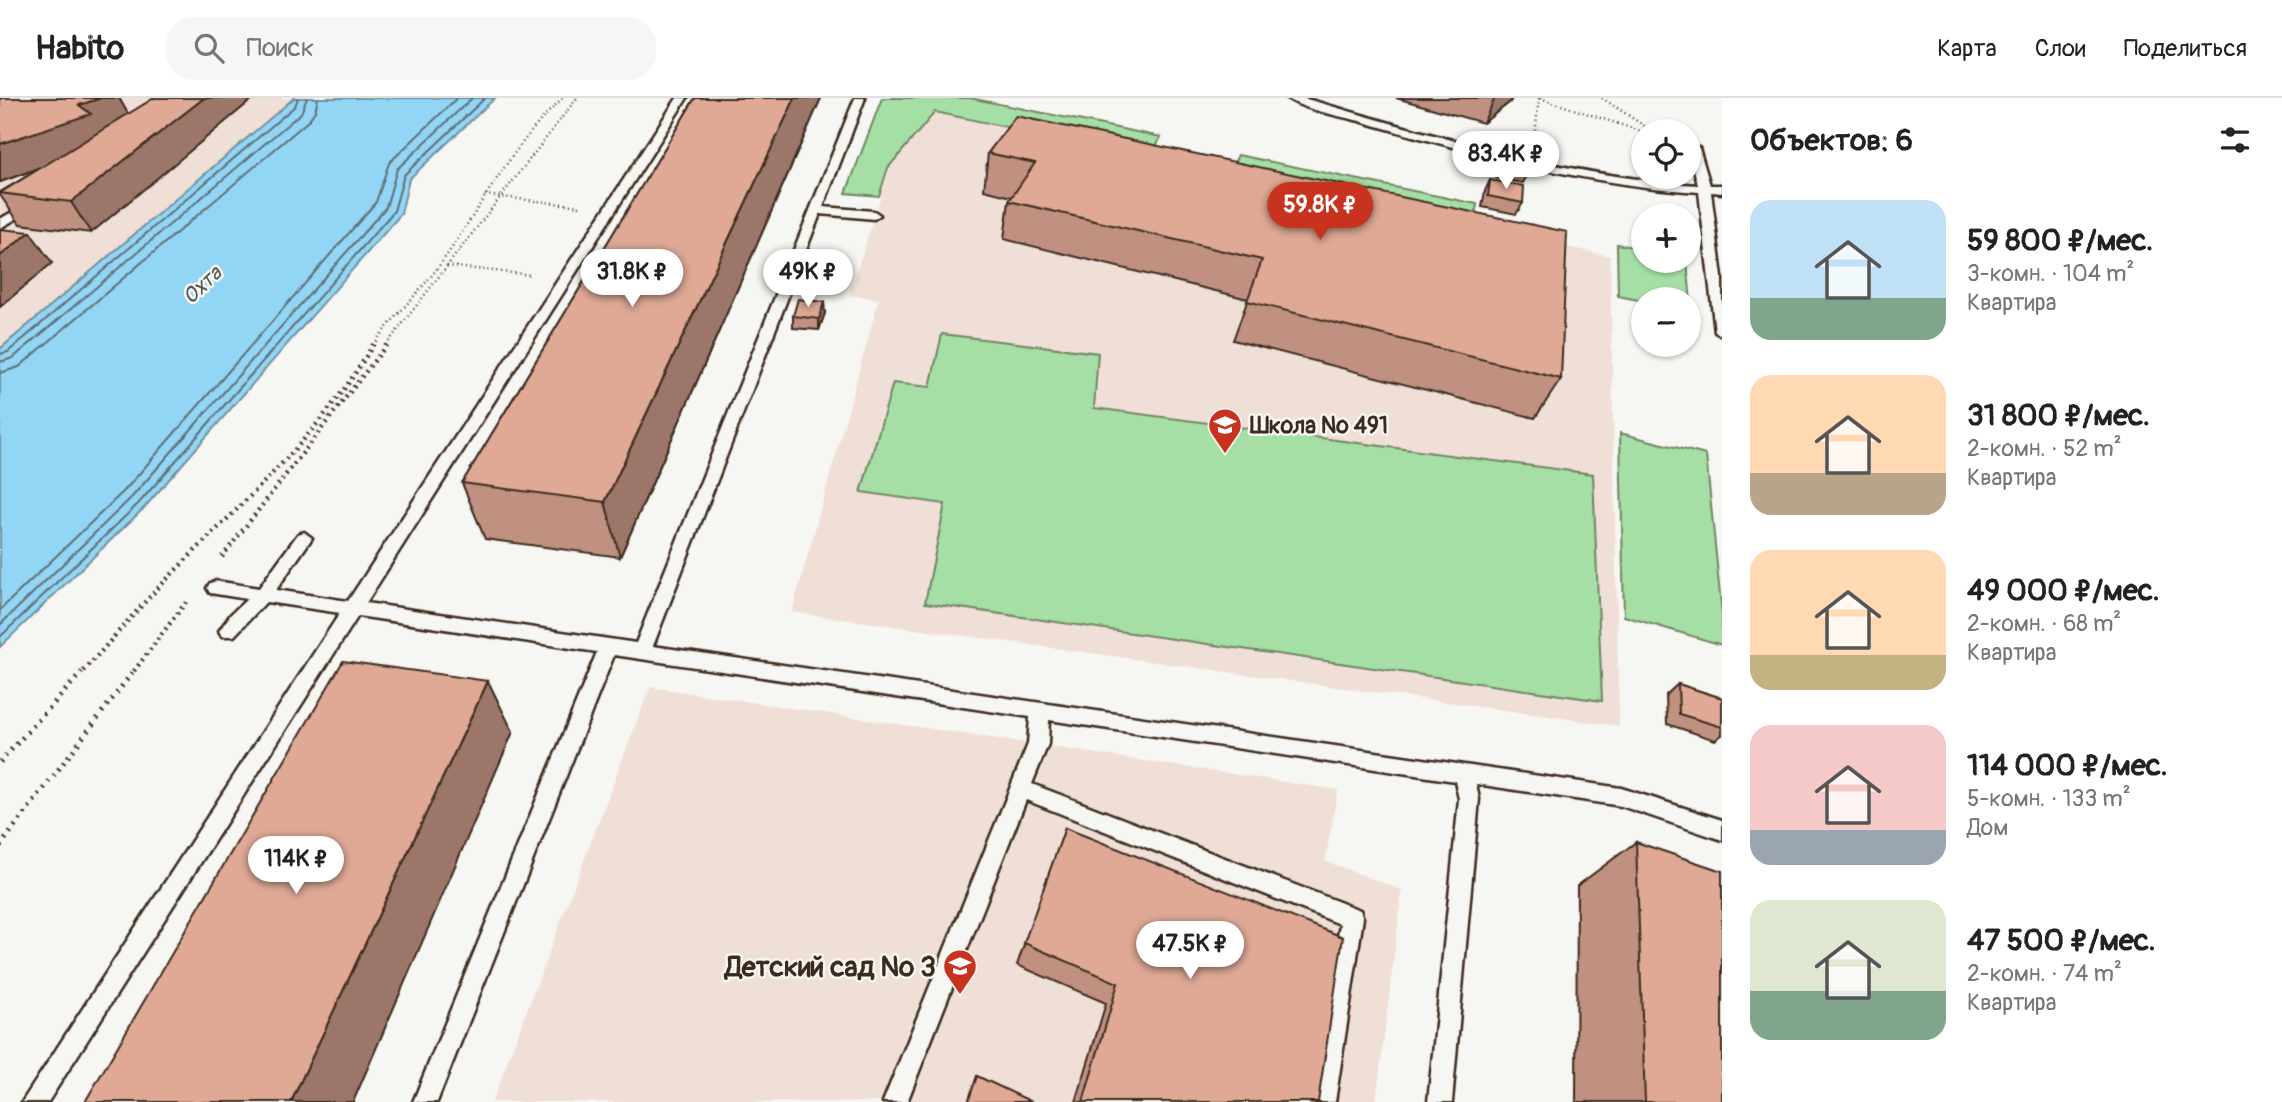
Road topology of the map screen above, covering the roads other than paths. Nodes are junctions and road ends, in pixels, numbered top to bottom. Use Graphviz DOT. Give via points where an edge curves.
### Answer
graph roads {
  1 [pos="682,98"];
  2 [pos="860,98"];
  3 [pos="1293,98"];
  4 [pos="1701,173"];
  5 [pos="1705,189"];
  6 [pos="1722,189"];
  7 [pos="45,197"];
  8 [pos="816,210"];
  9 [pos="874,215"];
  10 [pos="0,224"];
  11 [pos="1722,332"];
  12 [pos="304,538"];
  13 [pos="216,588"];
  14 [pos="264,594"];
  15 [pos="352,608"];
  16 [pos="228,631"];
  17 [pos="608,646"];
  18 [pos="641,652"];
  19 [pos="1040,710"];
  20 [pos="1464,774"];
  21 [pos="1021,789"];
  22 [pos="1722,830"];
  23 [pos="34,1102"];
  24 [pos="425,1102"];
  25 [pos="895,1102"];
  26 [pos="1323,1102"];
  27 [pos="1440,1102"];
  1 -- 15 [label="lane"];
  2 -- 8 [label="lane"];
  3 -- 5 [label="lane" via="1461,147 1646,188"];
  4 -- 5 [label="lane"];
  5 -- 6 [label="lane"];
  5 -- 11 [label="lane"];
  7 -- 10 [label="lane"];
  8 -- 9 [label="lane"];
  8 -- 18 [label="lane"];
  12 -- 14 [label="lane"];
  13 -- 14 [label="lane"];
  14 -- 15 [label="lane"];
  14 -- 16 [label="lane"];
  15 -- 17 [label="lane"];
  15 -- 23 [label="lane"];
  17 -- 18 [label="lane"];
  17 -- 24 [label="lane"];
  18 -- 19 [label="lane"];
  19 -- 20 [label="lane"];
  19 -- 21 [label="lane" via="1038,744"];
  20 -- 22 [label="lane" via="1621,796"];
  20 -- 27 [label="lane" via="1469,799"];
  21 -- 25 [label="lane"];
  21 -- 26 [label="lane" via="1352,918"];
}
